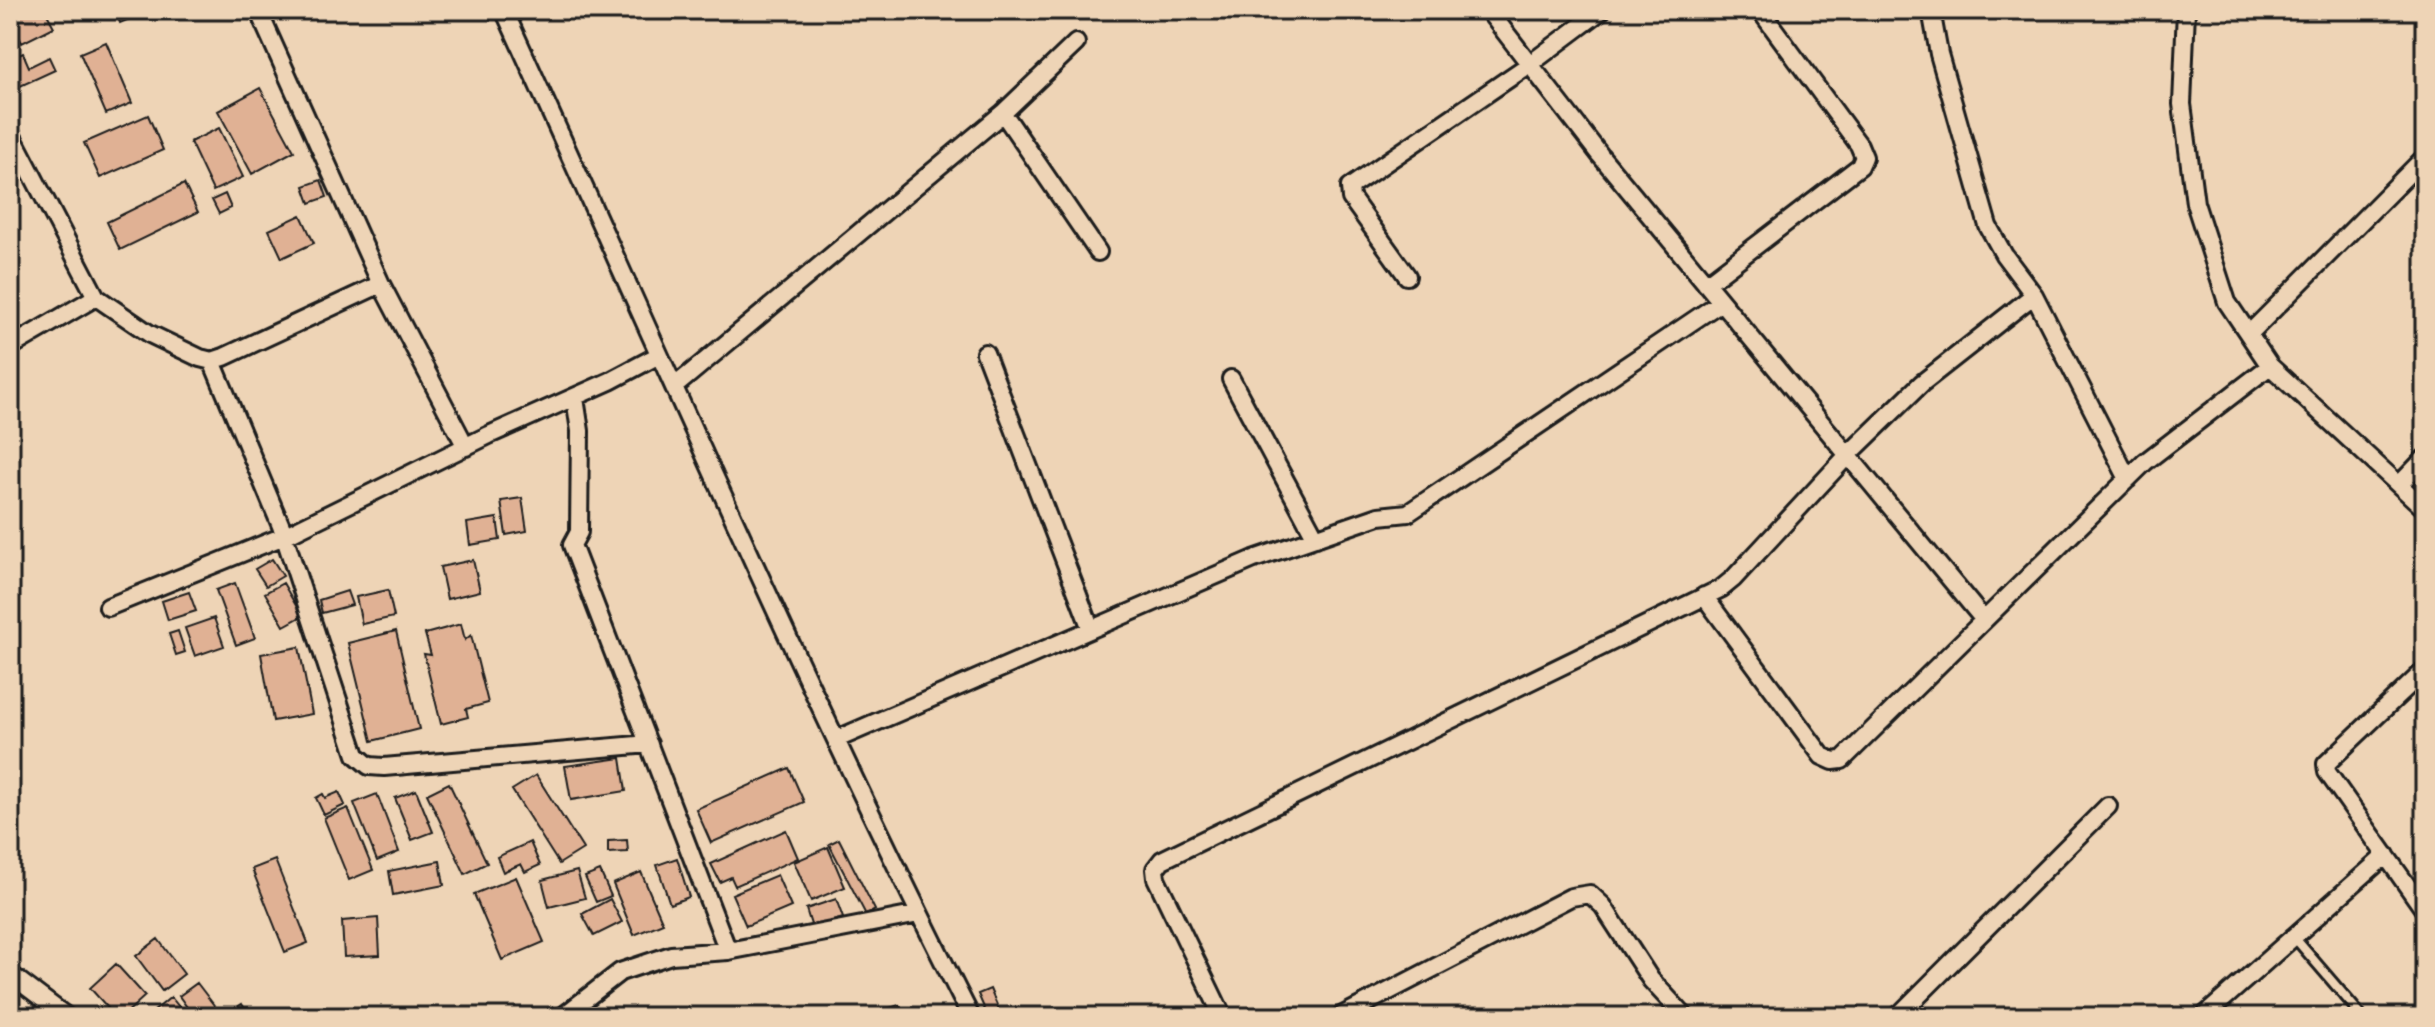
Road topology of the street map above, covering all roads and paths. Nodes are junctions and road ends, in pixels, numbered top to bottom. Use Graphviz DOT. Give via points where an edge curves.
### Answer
graph roads {
  1 [pos="258,10"];
  2 [pos="504,10"];
  3 [pos="1488,10"];
  4 [pos="1602,10"];
  5 [pos="1760,10"];
  6 [pos="1931,10"];
  7 [pos="2186,10"];
  8 [pos="1076,43"];
  9 [pos="1530,64"];
  10 [pos="1003,113"];
  11 [pos="10,132"];
  12 [pos="2425,157"];
  13 [pos="1098,252"];
  14 [pos="1407,276"];
  15 [pos="381,284"];
  16 [pos="1706,284"];
  17 [pos="2034,295"];
  18 [pos="96,297"];
  19 [pos="1721,302"];
  20 [pos="2249,334"];
  21 [pos="10,347"];
  22 [pos="985,353"];
  23 [pos="659,355"];
  24 [pos="212,361"];
  25 [pos="2270,366"];
  26 [pos="1231,379"];
  27 [pos="674,387"];
  28 [pos="575,398"];
  29 [pos="466,447"];
  30 [pos="1848,455"];
  31 [pos="2425,458"];
  32 [pos="2128,479"];
  33 [pos="2399,485"];
  34 [pos="2425,509"];
  35 [pos="284,536"];
  36 [pos="1316,538"];
  37 [pos="1704,596"];
  38 [pos="108,607"];
  39 [pos="1984,620"];
  40 [pos="1091,629"];
  41 [pos="2425,670"];
  42 [pos="837,739"];
  43 [pos="649,744"];
  44 [pos="2108,806"];
  45 [pos="2386,855"];
  46 [pos="2425,911"];
  47 [pos="919,914"];
  48 [pos="2293,937"];
  49 [pos="728,951"];
  50 [pos="10,974"];
  51 [pos="2361,1015"];
  52 [pos="67,1017"];
  53 [pos="562,1017"];
  54 [pos="971,1017"];
  55 [pos="1223,1017"];
  56 [pos="1339,1017"];
  57 [pos="1685,1017"];
  58 [pos="1897,1017"];
  59 [pos="2203,1017"];
  1 -- 15 [label="street"];
  2 -- 23 [label="street"];
  3 -- 9 [label="street"];
  4 -- 9 [label="street"];
  5 -- 16 [label="street" via="1864,157 1860,166"];
  6 -- 17 [label="street" via="1988,226"];
  7 -- 20 [label="street" via="2182,104 2195,203 2227,302"];
  8 -- 10 [label="street"];
  9 -- 14 [label="street" via="1350,187 1351,198"];
  9 -- 16 [label="street"];
  10 -- 13 [label="street"];
  10 -- 27 [label="street"];
  11 -- 18 [label="street"];
  12 -- 20 [label="street"];
  15 -- 24 [label="street"];
  15 -- 29 [label="street"];
  16 -- 19 [label="street"];
  17 -- 30 [label="street" via="1922,383"];
  17 -- 32 [label="street"];
  18 -- 21 [label="street"];
  18 -- 24 [label="street" via="150,334"];
  19 -- 30 [label="street"];
  19 -- 36 [label="street" via="1408,513 1379,516"];
  20 -- 25 [label="street"];
  22 -- 40 [label="street"];
  23 -- 27 [label="street"];
  23 -- 28 [label="street"];
  24 -- 35 [label="street"];
  25 -- 32 [label="street"];
  25 -- 33 [label="street"];
  26 -- 36 [label="street"];
  27 -- 42 [label="street"];
  28 -- 29 [label="street"];
  28 -- 43 [label="street" via="580,431 579,532 572,545"];
  29 -- 35 [label="street"];
  30 -- 37 [label="street" via="1733,579"];
  30 -- 39 [label="street"];
  31 -- 33 [label="street"];
  32 -- 39 [label="street"];
  33 -- 34 [label="street"];
  35 -- 38 [label="street"];
  35 -- 43 [label="street" via="356,755 369,766"];
  36 -- 40 [label="street"];
  37 -- 39 [label="street" via="1822,756 1833,761 1842,760"];
  37 -- 55 [label="street" via="1162,860 1156,878"];
  40 -- 42 [label="street"];
  41 -- 45 [label="street" via="2326,764"];
  42 -- 47 [label="street"];
  43 -- 49 [label="street"];
  44 -- 58 [label="street"];
  45 -- 46 [label="street"];
  45 -- 48 [label="street"];
  47 -- 49 [label="street"];
  47 -- 54 [label="street"];
  48 -- 51 [label="lane"];
  48 -- 59 [label="street"];
  49 -- 53 [label="street" via="671,955 620,972"];
  50 -- 52 [label="street"];
  56 -- 57 [label="street" via="1571,897 1590,894 1651,980"];
}
